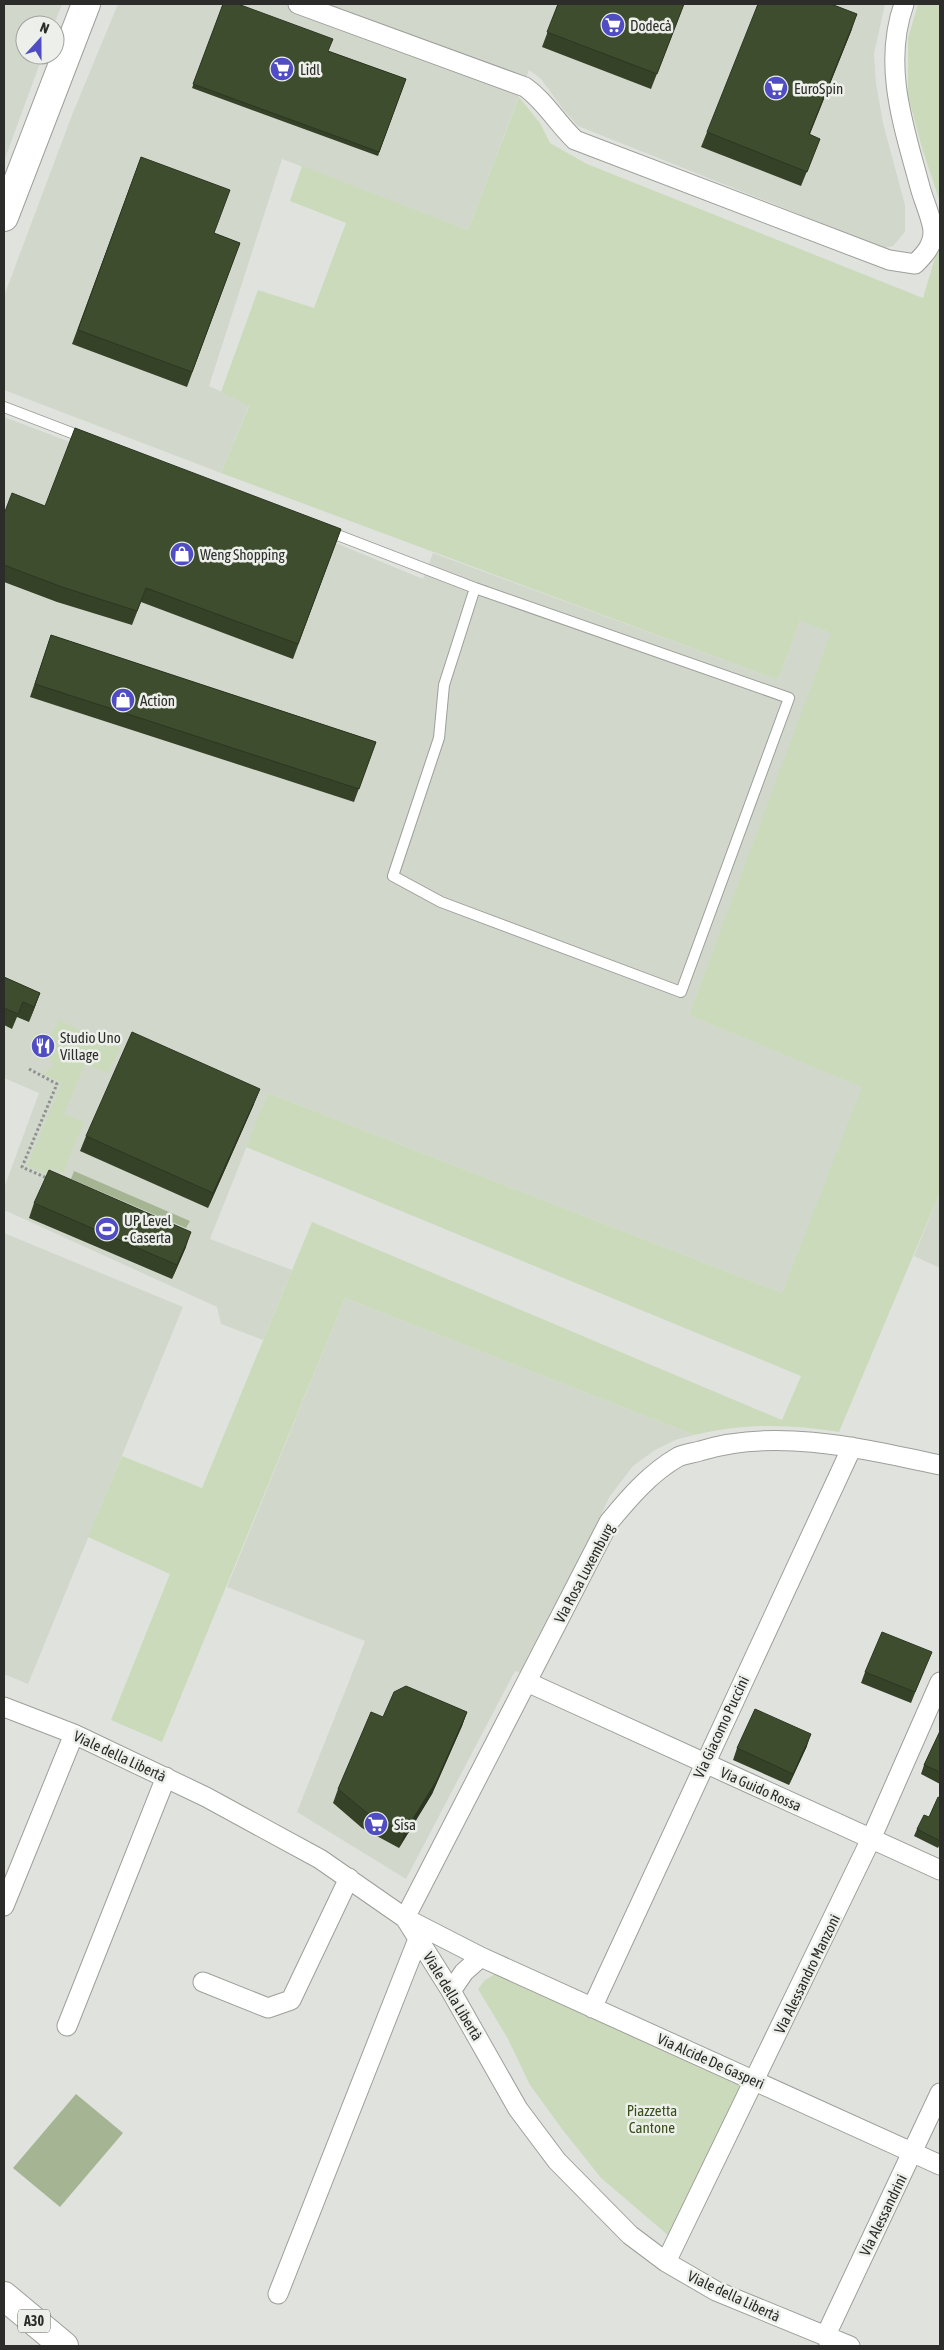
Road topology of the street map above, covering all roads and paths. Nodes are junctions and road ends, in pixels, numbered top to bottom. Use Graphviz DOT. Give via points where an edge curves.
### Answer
graph roads {
  1 [pos="86,4"];
  2 [pos="298,4"];
  3 [pos="904,4"];
  4 [pos="4,217"];
  5 [pos="4,407"];
  6 [pos="98,443"];
  7 [pos="320,528"];
  8 [pos="476,588"];
  9 [pos="29,1069"];
  10 [pos="52,1181"];
  11 [pos="852,1446"];
  12 [pos="940,1465"];
  13 [pos="527,1682"];
  14 [pos="940,1682"];
  15 [pos="4,1707"];
  16 [pos="74,1734"];
  17 [pos="704,1763"];
  18 [pos="166,1777"];
  19 [pos="871,1839"];
  20 [pos="940,1870"];
  21 [pos="349,1878"];
  22 [pos="4,1906"];
  23 [pos="405,1918"];
  24 [pos="418,1939"];
  25 [pos="482,1957"];
  26 [pos="203,1982"];
  27 [pos="451,1991"];
  28 [pos="592,2008"];
  29 [pos="67,2026"];
  30 [pos="755,2081"];
  31 [pos="940,2093"];
  32 [pos="913,2153"];
  33 [pos="940,2165"];
  34 [pos="666,2262"];
  35 [pos="278,2294"];
  36 [pos="4,2296"];
  37 [pos="825,2337"];
  38 [pos="64,2346"];
  39 [pos="850,2346"];
  1 -- 4 [label="main road"];
  2 -- 3 [label="street" via="525,88 540,98 576,140 889,260 914,264 927,252 933,231 894,82 893,49"];
  5 -- 6 [label="lane"];
  7 -- 8 [label="lane"];
  8 -- 8 [label="lane" via="789,698 681,992 441,902 393,876 439,738 444,684"];
  9 -- 10 [label="path" via="56,1084 22,1167"];
  11 -- 12 [label="street, Via Rosa Luxemburg"];
  11 -- 13 [label="street, Via Rosa Luxemburg" via="781,1442 722,1444 678,1457 638,1488 609,1522"];
  11 -- 17 [label="street, Via Giacomo Puccini"];
  13 -- 17 [label="street, Via Guido Rossa"];
  13 -- 23 [label="street, Via Rosa Luxemburg"];
  14 -- 19 [label="street, Via Alessandro Manzoni"];
  15 -- 16 [label="street, Viale della Libertà"];
  16 -- 18 [label="street, Viale della Libertà"];
  16 -- 22 [label="street"];
  17 -- 19 [label="street, Via Guido Rossa"];
  17 -- 28 [label="street, Via Giacomo Puccini"];
  18 -- 21 [label="street, Viale della Libertà"];
  18 -- 29 [label="street"];
  19 -- 20 [label="street, Via Guido Rossa"];
  19 -- 30 [label="street, Via Alessandro Manzoni"];
  21 -- 23 [label="street, Viale della Libertà"];
  21 -- 26 [label="street" via="291,2000 268,2008"];
  23 -- 24 [label="street, Viale della Libertà"];
  23 -- 25 [label="street, Via Alcide De Gasperi"];
  24 -- 27 [label="street, Viale della Libertà"];
  24 -- 35 [label="street"];
  25 -- 27 [label="street" via="464,1972"];
  25 -- 28 [label="street, Via Alcide De Gasperi"];
  27 -- 34 [label="street, Viale della Libertà" via="518,2109 557,2161 630,2235"];
  28 -- 30 [label="street, Via Alcide De Gasperi"];
  30 -- 32 [label="street, Via Alcide De Gasperi"];
  30 -- 34 [label="street, Via Alessandro Manzoni"];
  31 -- 32 [label="street, Via Alessandrini"];
  32 -- 33 [label="street, Via Alcide De Gasperi"];
  32 -- 37 [label="street, Via Alessandrini"];
  34 -- 37 [label="street, Viale della Libertà" via="716,2291"];
  36 -- 38 [label="main road, A30"];
  37 -- 39 [label="street, Viale della Libertà"];
}
